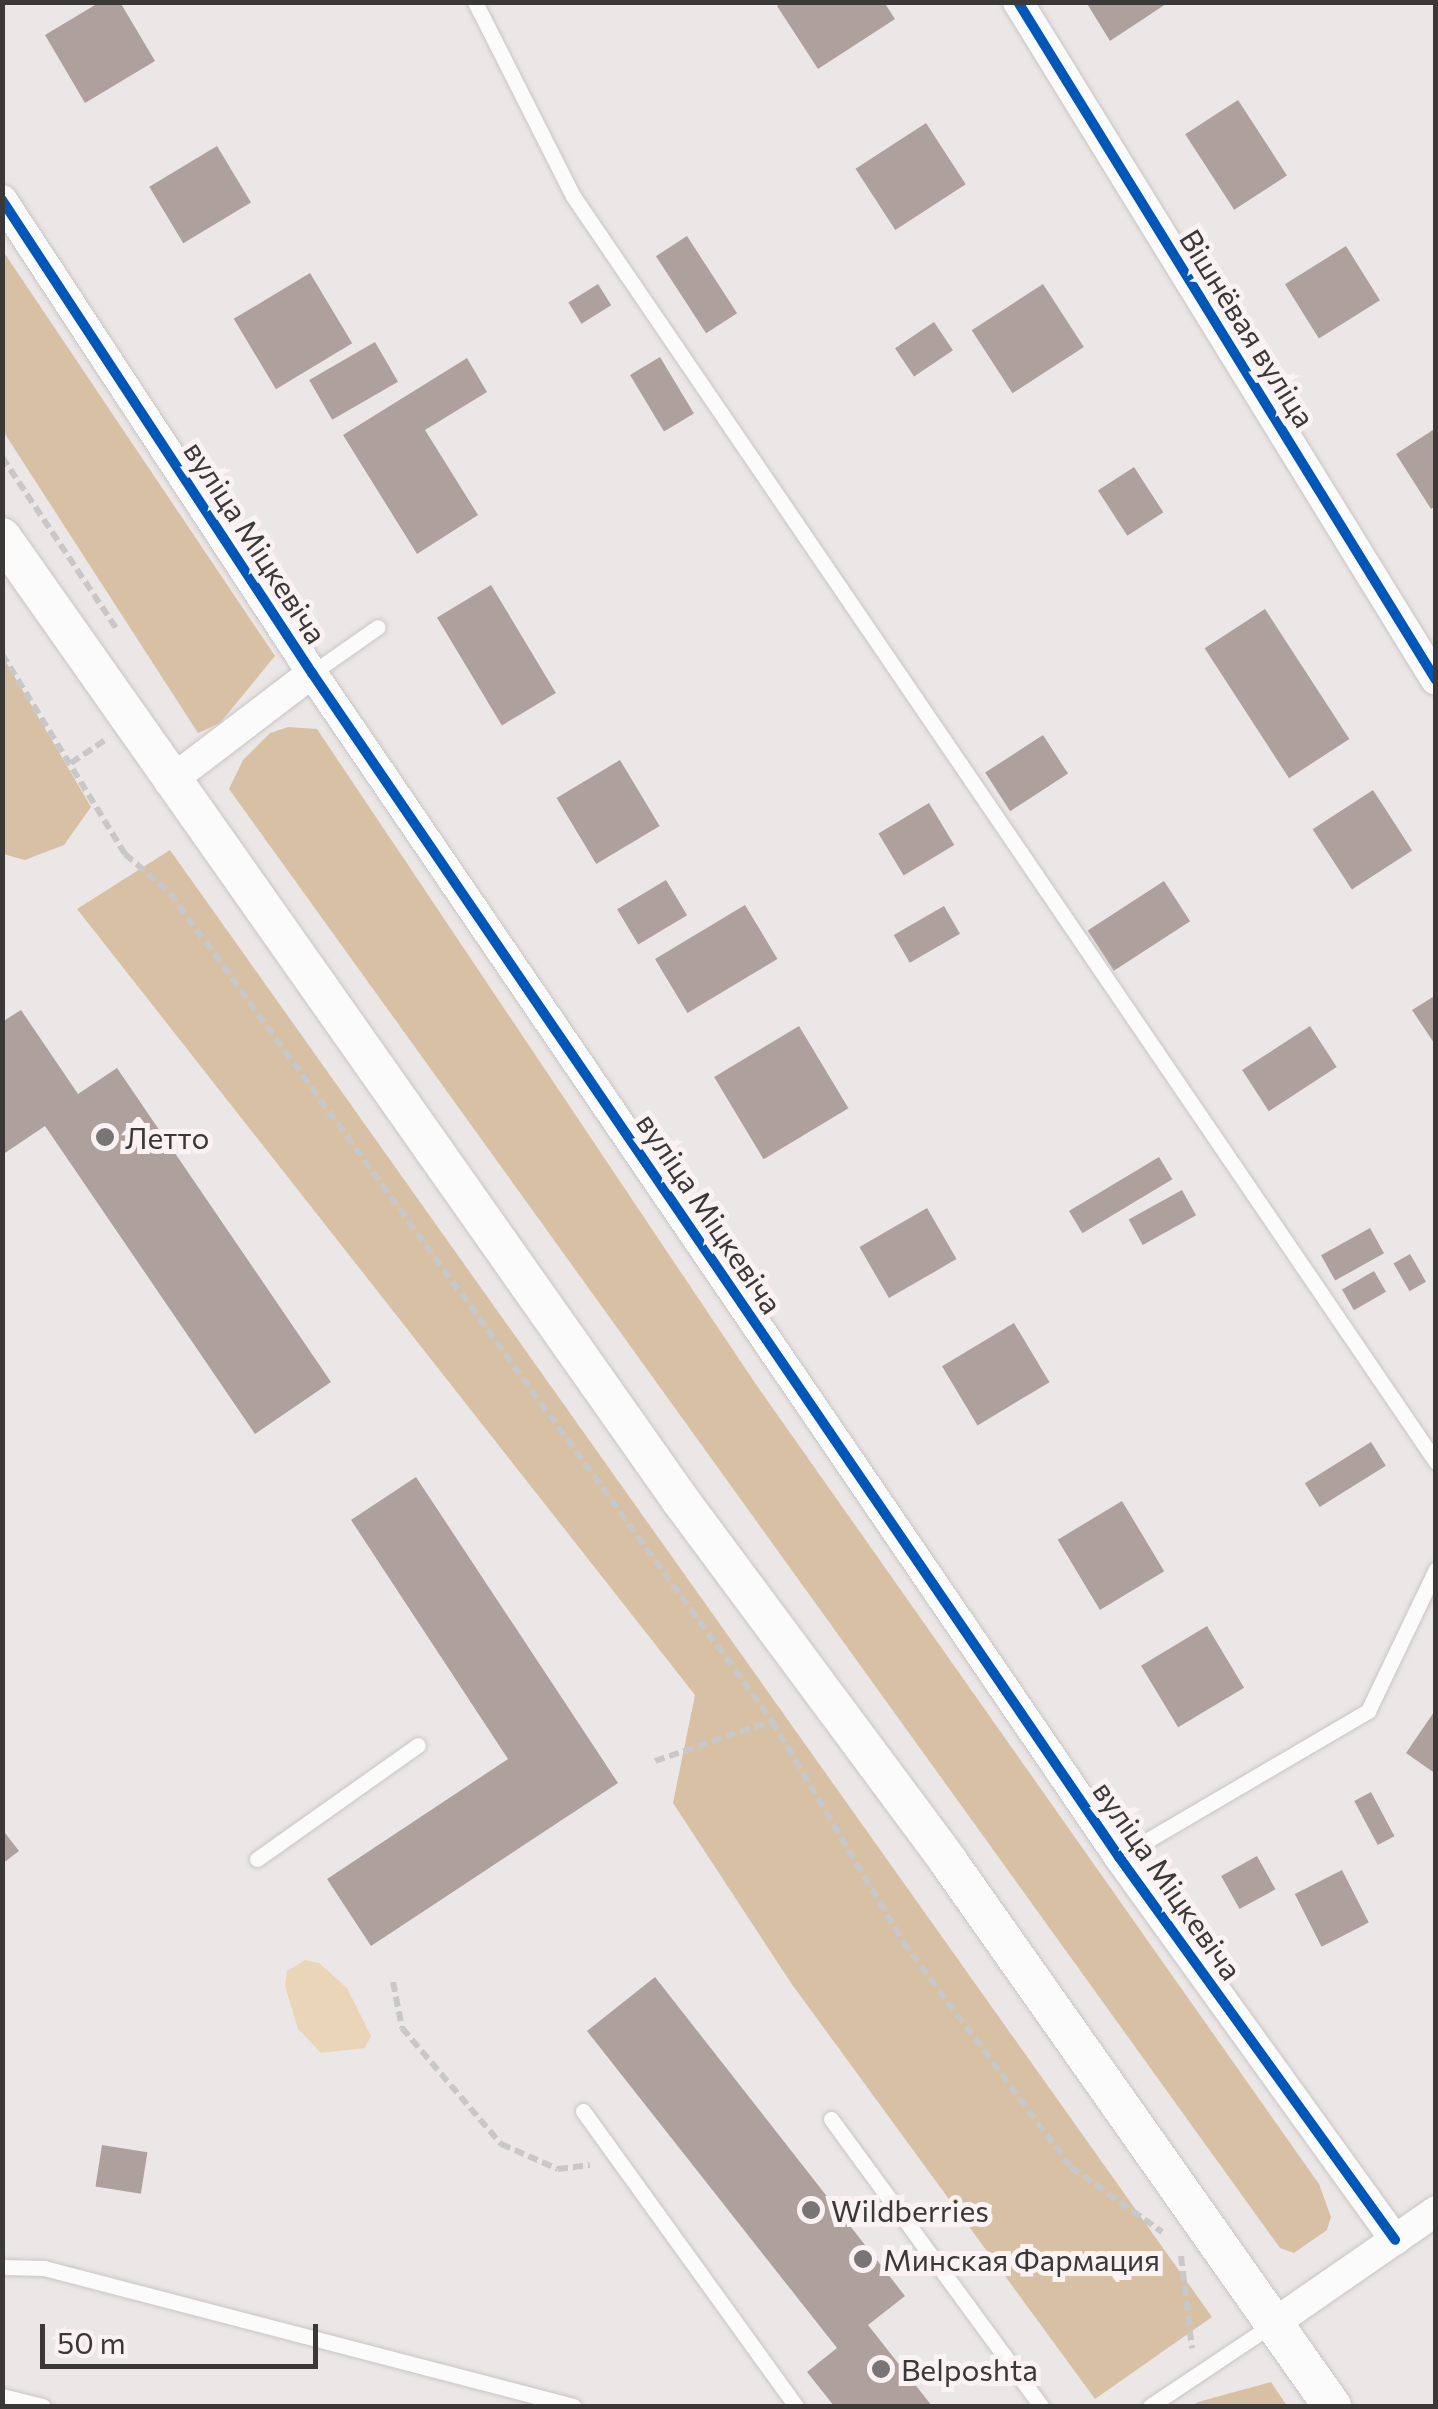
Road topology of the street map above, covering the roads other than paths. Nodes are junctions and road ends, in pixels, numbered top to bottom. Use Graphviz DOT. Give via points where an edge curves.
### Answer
graph roads {
  1 [pos="475,2"];
  2 [pos="1018,2"];
  3 [pos="2,200"];
  4 [pos="2,537"];
  5 [pos="378,627"];
  6 [pos="312,672"];
  7 [pos="1436,680"];
  8 [pos="169,782"];
  9 [pos="1436,1462"];
  10 [pos="1436,1569"];
  11 [pos="418,1744"];
  12 [pos="1119,1858"];
  13 [pos="257,1860"];
  14 [pos="583,2111"];
  15 [pos="832,2120"];
  16 [pos="1436,2211"];
  17 [pos="1394,2240"];
  18 [pos="2,2266"];
  19 [pos="1273,2324"];
  20 [pos="2,2396"];
  21 [pos="43,2406"];
  22 [pos="573,2406"];
  23 [pos="796,2406"];
  24 [pos="1041,2406"];
  25 [pos="1150,2406"];
  26 [pos="1332,2406"];
  1 -- 9 [label="lane" via="574,196"];
  2 -- 7 [label="street, Вішнёвая вуліца"];
  3 -- 6 [label="street, вуліца Міцкевіча"];
  4 -- 8 [label="street"];
  5 -- 6 [label="lane"];
  6 -- 8 [label="street"];
  6 -- 12 [label="street, вуліца Міцкевіча"];
  8 -- 19 [label="street"];
  10 -- 12 [label="lane" via="1368,1711"];
  11 -- 13 [label="lane"];
  12 -- 17 [label="street, вуліца Міцкевіча"];
  14 -- 23 [label="lane"];
  15 -- 24 [label="lane"];
  16 -- 17 [label="street"];
  17 -- 19 [label="street"];
  18 -- 22 [label="lane" via="44,2268"];
  19 -- 25 [label="lane"];
  19 -- 26 [label="street"];
  20 -- 21 [label="lane"];
}
